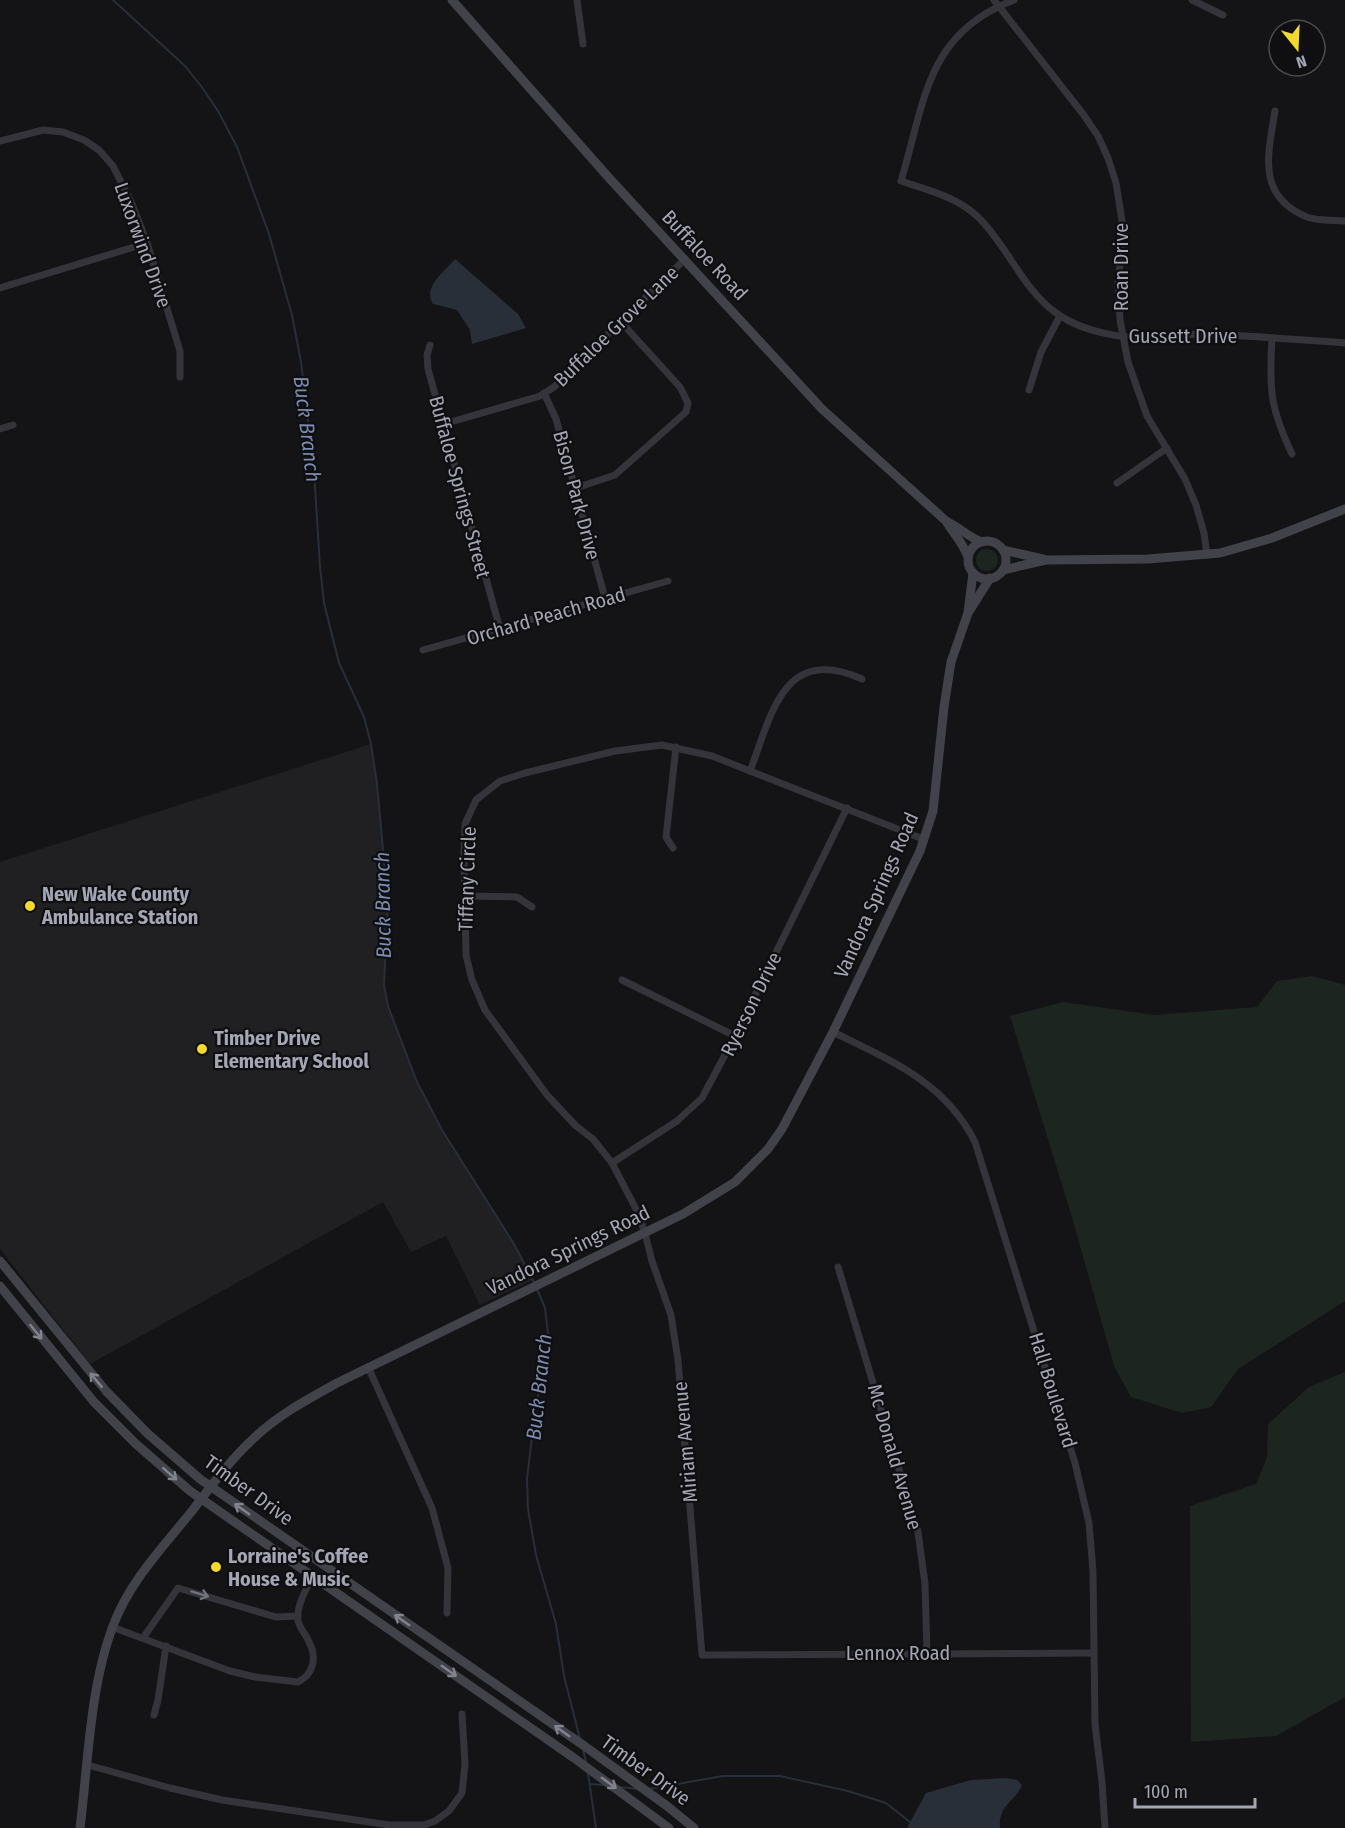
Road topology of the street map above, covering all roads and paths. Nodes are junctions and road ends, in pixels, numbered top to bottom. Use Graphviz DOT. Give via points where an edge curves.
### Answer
graph roads {
  1 [pos="452,0"];
  2 [pos="577,0"];
  3 [pos="1014,0"];
  4 [pos="1192,0"];
  5 [pos="996,3"];
  6 [pos="1223,15"];
  7 [pos="583,44"];
  8 [pos="1275,111"];
  9 [pos="0,141"];
  10 [pos="1345,221"];
  11 [pos="147,243"];
  12 [pos="685,259"];
  13 [pos="0,288"];
  14 [pos="1060,316"];
  15 [pos="621,322"];
  16 [pos="1124,336"];
  17 [pos="1272,338"];
  18 [pos="1345,343"];
  19 [pos="430,345"];
  20 [pos="180,377"];
  21 [pos="1029,390"];
  22 [pos="544,393"];
  23 [pos="444,424"];
  24 [pos="13,425"];
  25 [pos="0,429"];
  26 [pos="1167,448"];
  27 [pos="1292,454"];
  28 [pos="1117,483"];
  29 [pos="576,488"];
  30 [pos="1345,509"];
  31 [pos="946,521"];
  32 [pos="982,542"];
  33 [pos="1003,550"];
  34 [pos="1207,555"];
  35 [pos="968,556"];
  36 [pos="1046,560"];
  37 [pos="1003,570"];
  38 [pos="973,573"];
  39 [pos="990,578"];
  40 [pos="668,581"];
  41 [pos="605,598"];
  42 [pos="968,613"];
  43 [pos="500,629"];
  44 [pos="423,650"];
  45 [pos="862,679"];
  46 [pos="676,747"];
  47 [pos="750,771"];
  48 [pos="847,808"];
  49 [pos="923,839"];
  50 [pos="673,848"];
  51 [pos="465,896"];
  52 [pos="532,908"];
  53 [pos="622,980"];
  54 [pos="833,1032"];
  55 [pos="735,1036"];
  56 [pos="612,1163"];
  57 [pos="645,1233"];
  58 [pos="0,1261"];
  59 [pos="838,1267"];
  60 [pos="0,1286"];
  61 [pos="368,1367"];
  62 [pos="211,1487"];
  63 [pos="200,1499"];
  64 [pos="313,1576"];
  65 [pos="447,1613"];
  66 [pos="298,1617"];
  67 [pos="112,1627"];
  68 [pos="143,1638"];
  69 [pos="166,1646"];
  70 [pos="927,1653"];
  71 [pos="1094,1653"];
  72 [pos="702,1655"];
  73 [pos="462,1714"];
  74 [pos="154,1715"];
  75 [pos="88,1765"];
  76 [pos="80,1828"];
  77 [pos="669,1828"];
  78 [pos="694,1828"];
  79 [pos="1105,1828"];
  1 -- 12 [label="street, Buffaloe Road"];
  2 -- 7 [label="street"];
  3 -- 5 [label="street"];
  4 -- 6 [label="street"];
  5 -- 14 [label="street, Gussett Drive" via="940,57 927,87 901,181 940,194 977,216 1043,303"];
  5 -- 16 [label="street, Roan Drive" via="1083,114 1108,158 1124,233 1118,282"];
  8 -- 10 [label="street" via="1267,158 1274,189 1289,206 1309,217"];
  9 -- 11 [label="street, Luxorwind Drive" via="44,130 63,132 99,150 113,166"];
  11 -- 13 [label="street"];
  11 -- 20 [label="street, Luxorwind Drive" via="180,351"];
  12 -- 15 [label="street, Buffaloe Grove Lane"];
  12 -- 31 [label="street, Buffaloe Road" via="822,409"];
  14 -- 16 [label="street, Gussett Drive" via="1091,330"];
  14 -- 21 [label="street" via="1041,352"];
  15 -- 22 [label="street, Buffaloe Grove Lane"];
  15 -- 29 [label="street" via="680,387 688,403 686,412 615,475"];
  16 -- 17 [label="street, Gussett Drive" via="1206,333"];
  16 -- 26 [label="street, Roan Drive" via="1137,392"];
  17 -- 18 [label="street, Gussett Drive"];
  17 -- 27 [label="street" via="1273,408"];
  19 -- 23 [label="street, Buffaloe Springs Street" via="428,369"];
  22 -- 23 [label="street, Buffaloe Grove Lane"];
  22 -- 29 [label="street, Bison Park Drive" via="556,419"];
  23 -- 43 [label="street, Buffaloe Springs Street"];
  24 -- 25 [label="street"];
  26 -- 28 [label="street"];
  26 -- 34 [label="street, Roan Drive" via="1196,505"];
  29 -- 41 [label="street, Bison Park Drive"];
  30 -- 34 [label="street" via="1272,538"];
  31 -- 32 [label="street, Buffaloe Road"];
  31 -- 35 [label="street, Buffaloe Road"];
  32 -- 33 [label="street" via="994,542"];
  32 -- 35 [label="street"];
  33 -- 36 [label="street"];
  33 -- 37 [label="street"];
  34 -- 36 [label="street"];
  35 -- 38 [label="street"];
  36 -- 37 [label="street"];
  37 -- 39 [label="street"];
  38 -- 39 [label="street"];
  38 -- 42 [label="street, Vandora Springs Road"];
  39 -- 42 [label="street, Vandora Springs Road"];
  40 -- 41 [label="street, Orchard Peach Road"];
  41 -- 43 [label="street, Orchard Peach Road"];
  42 -- 49 [label="street, Vandora Springs Road" via="951,662 933,811"];
  43 -- 44 [label="street, Orchard Peach Road"];
  45 -- 47 [label="street" via="832,669 810,671 790,682 779,698"];
  46 -- 47 [label="street, Tiffany Circle"];
  46 -- 50 [label="street" via="666,837"];
  46 -- 51 [label="street, Tiffany Circle" via="645,746 615,751 500,781 476,800 465,824"];
  47 -- 48 [label="street, Tiffany Circle"];
  48 -- 49 [label="street, Tiffany Circle"];
  48 -- 55 [label="street, Ryerson Drive"];
  49 -- 54 [label="street, Vandora Springs Road"];
  51 -- 52 [label="street" via="517,897"];
  51 -- 56 [label="street, Tiffany Circle" via="466,955 485,1010 547,1095"];
  53 -- 55 [label="street"];
  54 -- 57 [label="street, Vandora Springs Road" via="797,1103 768,1149 735,1182"];
  54 -- 71 [label="street, Hall Boulevard" via="929,1085 957,1112 975,1142 1084,1500 1093,1571"];
  55 -- 56 [label="street, Ryerson Drive" via="693,1108"];
  56 -- 57 [label="street, Tiffany Circle"];
  57 -- 61 [label="street, Vandora Springs Road"];
  57 -- 72 [label="street, Miriam Avenue" via="671,1315 678,1360"];
  62 -- 58 [label="street, Timber Drive, one-way" via="147,1433 106,1391"];
  59 -- 70 [label="street, Mc Donald Avenue" via="918,1532 925,1584"];
  60 -- 63 [label="street, Timber Drive, one-way" via="94,1402"];
  61 -- 62 [label="street, Vandora Springs Road" via="289,1410 253,1438"];
  61 -- 65 [label="street" via="432,1508 448,1568"];
  62 -- 63 [label="street, Vandora Springs Road"];
  78 -- 62 [label="street, Timber Drive, one-way" via="583,1745"];
  63 -- 64 [label="street, Timber Drive"];
  63 -- 67 [label="street, Vandora Springs Road" via="126,1596"];
  64 -- 66 [label="street" via="303,1594"];
  64 -- 77 [label="street, Timber Drive, one-way"];
  68 -- 66 [label="street, one-way" via="178,1588 276,1617"];
  66 -- 69 [label="street" via="313,1661 310,1671 298,1682 230,1671"];
  67 -- 68 [label="street"];
  67 -- 75 [label="street, Vandora Springs Road" via="99,1677"];
  68 -- 69 [label="street"];
  69 -- 74 [label="street"];
  70 -- 71 [label="street, Lennox Road"];
  70 -- 72 [label="street, Lennox Road"];
  71 -- 79 [label="street, Hall Boulevard" via="1095,1741"];
  73 -- 75 [label="street" via="462,1793 449,1811 424,1825 383,1825 222,1800"];
  75 -- 76 [label="street, Vandora Springs Road"];
}
